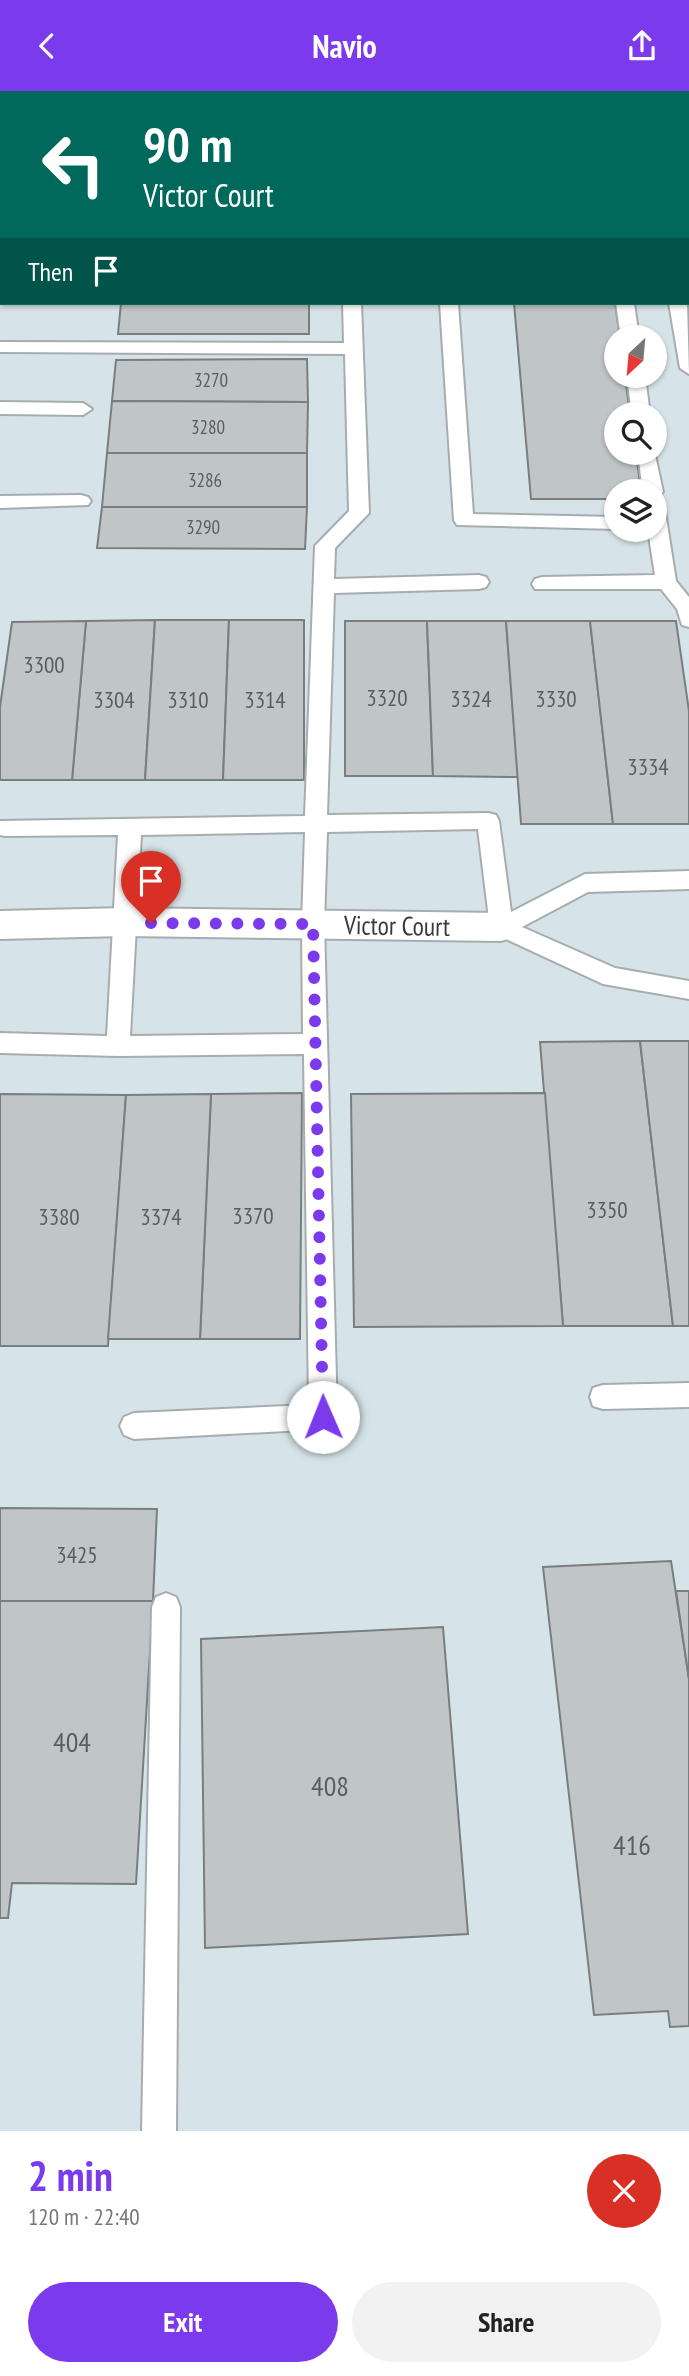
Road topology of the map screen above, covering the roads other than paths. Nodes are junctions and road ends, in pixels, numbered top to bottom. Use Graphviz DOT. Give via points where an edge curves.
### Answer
graph roads {
  1 [pos="352,305"];
  2 [pos="449,305"];
  3 [pos="625,305"];
  4 [pos="678,305"];
  5 [pos="628,325"];
  6 [pos="0,347"];
  7 [pos="354,349"];
  8 [pos="689,368"];
  9 [pos="0,408"];
  10 [pos="83,409"];
  11 [pos="81,501"];
  12 [pos="0,502"];
  13 [pos="604,523"];
  14 [pos="659,542"];
  15 [pos="479,582"];
  16 [pos="666,582"];
  17 [pos="542,584"];
  18 [pos="324,586"];
  19 [pos="689,620"];
  20 [pos="318,823"];
  21 [pos="130,827"];
  22 [pos="5,828"];
  23 [pos="689,880"];
  24 [pos="124,922"];
  25 [pos="313,924"];
  26 [pos="0,925"];
  27 [pos="501,927"];
  28 [pos="689,990"];
  29 [pos="0,1044"];
  30 [pos="316,1044"];
  31 [pos="118,1046"];
  32 [pos="689,1395"];
  33 [pos="603,1397"];
  34 [pos="134,1426"];
  35 [pos="166,1607"];
  36 [pos="159,2131"];
  1 -- 7 [label="lane"];
  2 -- 13 [label="lane" via="464,520"];
  3 -- 5 [label="lane"];
  4 -- 8 [label="lane"];
  6 -- 7 [label="lane"];
  7 -- 18 [label="lane" via="359,513 326,546"];
  9 -- 10 [label="lane"];
  11 -- 12 [label="lane"];
  14 -- 16 [label="lane"];
  15 -- 18 [label="lane"];
  16 -- 17 [label="lane"];
  16 -- 19 [label="lane" via="687,608"];
  18 -- 20 [label="lane"];
  20 -- 21 [label="lane"];
  20 -- 25 [label="lane"];
  20 -- 27 [label="lane" via="488,821"];
  21 -- 22 [label="lane"];
  21 -- 24 [label="lane"];
  23 -- 27 [label="lane" via="585,883"];
  24 -- 25 [label="street, Victor Court"];
  24 -- 26 [label="street, Victor Court"];
  24 -- 31 [label="lane"];
  25 -- 27 [label="street, Victor Court"];
  25 -- 30 [label="lane"];
  27 -- 28 [label="lane" via="611,977"];
  29 -- 31 [label="lane"];
  30 -- 31 [label="lane"];
  30 -- 34 [label="lane" via="323,1417"];
  32 -- 33 [label="lane"];
  35 -- 36 [label="lane"];
}
